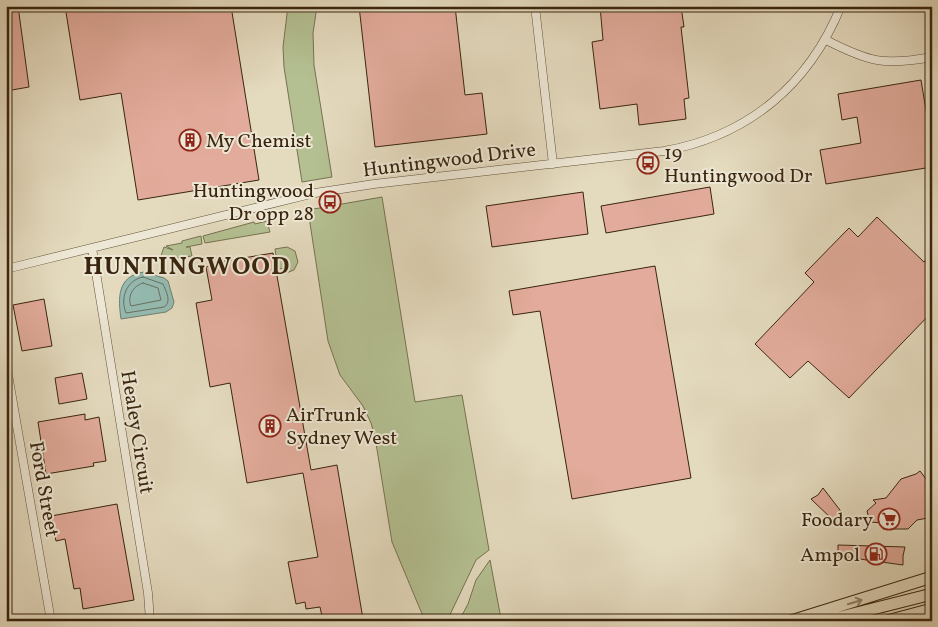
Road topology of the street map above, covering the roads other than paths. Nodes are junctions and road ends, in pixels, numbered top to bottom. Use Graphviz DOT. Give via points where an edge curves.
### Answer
graph roads {
  1 [pos="535,6"];
  2 [pos="841,6"];
  3 [pos="826,40"];
  4 [pos="932,57"];
  5 [pos="553,164"];
  6 [pos="92,248"];
  7 [pos="6,269"];
  8 [pos="6,363"];
  9 [pos="932,577"];
  10 [pos="932,594"];
  11 [pos="927,610"];
  12 [pos="51,621"];
  13 [pos="150,621"];
  14 [pos="791,621"];
  15 [pos="825,621"];
  16 [pos="887,621"];
  17 [pos="901,621"];
  1 -- 5 [label="street"];
  2 -- 3 [label="street, Huntingwood Drive"];
  3 -- 4 [label="street" via="870,60 892,62"];
  3 -- 5 [label="street, Huntingwood Drive" via="784,93 718,136 664,151"];
  5 -- 6 [label="street, Huntingwood Drive" via="314,193"];
  6 -- 7 [label="street, Huntingwood Drive"];
  6 -- 13 [label="street, Healey Circuit"];
  8 -- 12 [label="street, Ford Street"];
  14 -- 9 [label="highway, one-way"];
  10 -- 15 [label="highway"];
  11 -- 16 [label="highway"];
  11 -- 17 [label="highway"];
}
